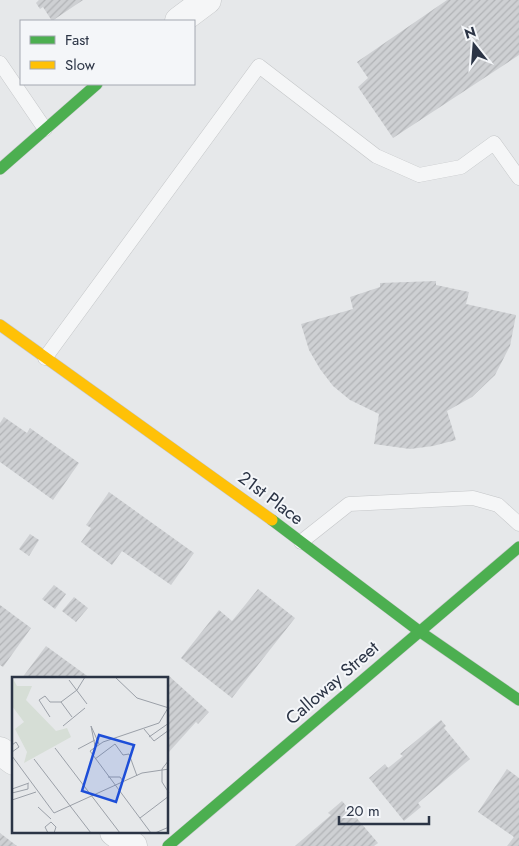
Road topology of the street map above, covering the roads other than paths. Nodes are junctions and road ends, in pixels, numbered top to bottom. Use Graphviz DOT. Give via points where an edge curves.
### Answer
graph roads {
  1 [pos="207,0"];
  2 [pos="180,20"];
  3 [pos="0,63"];
  4 [pos="96,85"];
  5 [pos="44,129"];
  6 [pos="0,169"];
  7 [pos="519,178"];
  8 [pos="0,325"];
  9 [pos="45,358"];
  10 [pos="519,524"];
  11 [pos="300,542"];
  12 [pos="519,547"];
  13 [pos="419,631"];
  14 [pos="519,700"];
  15 [pos="0,751"];
  16 [pos="12,760"];
  17 [pos="117,834"];
  18 [pos="133,846"];
  19 [pos="168,846"];
  1 -- 2 [label="street"];
  3 -- 5 [label="lane"];
  4 -- 5 [label="street"];
  5 -- 6 [label="street"];
  7 -- 9 [label="lane" via="494,143 460,167 419,175 399,168 376,156 259,66"];
  8 -- 9 [label="street, 21st Place"];
  9 -- 11 [label="street, 21st Place" via="230,488"];
  10 -- 11 [label="lane" via="498,505 473,498 349,504"];
  11 -- 13 [label="street, 21st Place"];
  12 -- 13 [label="street, Calloway Street"];
  13 -- 14 [label="street, 21st Place"];
  13 -- 19 [label="street, Calloway Street"];
  15 -- 16 [label="street"];
  17 -- 18 [label="street"];
}
